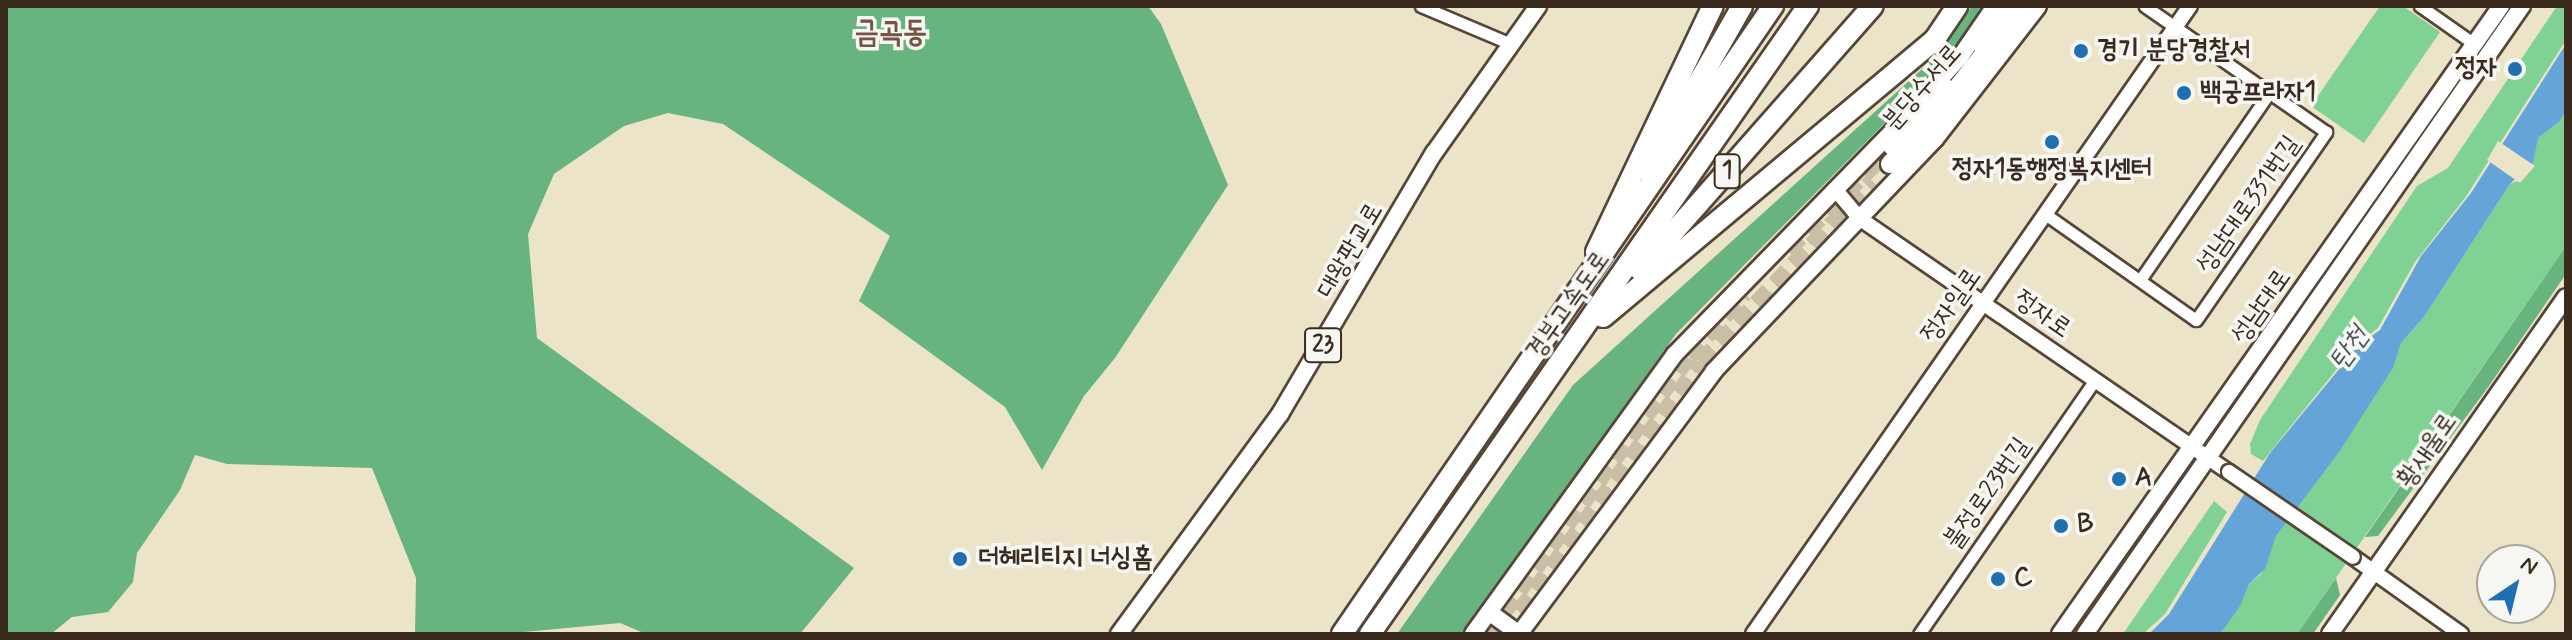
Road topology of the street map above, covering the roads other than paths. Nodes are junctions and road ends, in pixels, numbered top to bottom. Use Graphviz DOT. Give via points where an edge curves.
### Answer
graph roads {
  1 [pos="1421,6"];
  2 [pos="1538,6"];
  3 [pos="1713,6"];
  4 [pos="1742,6"];
  5 [pos="1773,6"];
  6 [pos="1808,6"];
  7 [pos="1873,6"];
  8 [pos="1957,6"];
  9 [pos="1995,6"];
  10 [pos="2006,6"];
  11 [pos="2022,6"];
  12 [pos="2038,6"];
  13 [pos="2145,6"];
  14 [pos="2190,6"];
  15 [pos="2420,6"];
  16 [pos="2501,6"];
  17 [pos="2522,6"];
  18 [pos="2175,27"];
  19 [pos="1511,44"];
  20 [pos="2474,44"];
  21 [pos="2269,93"];
  22 [pos="1835,189"];
  23 [pos="2045,214"];
  24 [pos="1859,218"];
  25 [pos="2140,280"];
  26 [pos="2566,297"];
  27 [pos="1983,303"];
  28 [pos="1564,316"];
  29 [pos="1581,335"];
  30 [pos="2095,380"];
  31 [pos="2193,448"];
  32 [pos="2210,459"];
  33 [pos="2373,571"];
  34 [pos="1489,612"];
  35 [pos="1119,634"];
  36 [pos="1342,634"];
  37 [pos="1370,634"];
  38 [pos="1473,634"];
  39 [pos="1519,634"];
  40 [pos="1753,634"];
  41 [pos="1919,634"];
  42 [pos="2060,634"];
  43 [pos="2085,634"];
  44 [pos="2330,634"];
  45 [pos="2461,634"];
  1 -- 19 [label="street"];
  2 -- 19 [label="main road, 대왕판교로 / 23"];
  3 -- 28 [label="highway"];
  4 -- 28 [label="highway, 1"];
  5 -- 28 [label="highway, 경부고속도로 / 1"];
  6 -- 29 [label="highway, 경부고속도로 / 1"];
  7 -- 29 [label="highway, 1"];
  8 -- 29 [label="highway" via="1935,39"];
  9 -- 22 [label="main road" via="1960,57"];
  10 -- 11 [label="highway, 분당수서로" via="1969,60 1886,160 1926,127"];
  12 -- 24 [label="main road" via="1944,128"];
  13 -- 18 [label="street, 성남대로331번길"];
  14 -- 18 [label="street, 정자일로"];
  15 -- 20 [label="street"];
  16 -- 20 [label="main road, 성남대로"];
  17 -- 32 [label="main road, 성남대로"];
  18 -- 21 [label="street, 성남대로331번길"];
  18 -- 23 [label="street, 정자일로"];
  19 -- 35 [label="main road, 대왕판교로 / 23" via="1434,153 1280,414"];
  20 -- 31 [label="main road, 성남대로"];
  21 -- 25 [label="street, 성남대로331번길"];
  21 -- 25 [label="street, 성남대로331번길" via="2326,132 2196,320"];
  22 -- 24 [label="street, 정자로"];
  22 -- 34 [label="main road" via="1675,354"];
  23 -- 25 [label="street"];
  23 -- 27 [label="street, 정자일로"];
  24 -- 27 [label="street, 정자로"];
  24 -- 39 [label="main road" via="1714,371"];
  26 -- 33 [label="main road, 황새울로"];
  27 -- 30 [label="street, 정자로"];
  27 -- 40 [label="street, 정자일로"];
  28 -- 36 [label="highway, 경부고속도로 / 1"];
  29 -- 37 [label="highway, 경부고속도로 / 1"];
  30 -- 31 [label="street, 정자로"];
  30 -- 41 [label="street, 불정로23번길"];
  31 -- 32 [label="street, 정자로"];
  31 -- 42 [label="main road, 성남대로"];
  32 -- 33 [label="street, 정자로, bridge"];
  32 -- 43 [label="main road, 성남대로"];
  33 -- 44 [label="main road, 황새울로"];
  33 -- 45 [label="street"];
  34 -- 38 [label="main road"];
  34 -- 39 [label="main road"];
}
